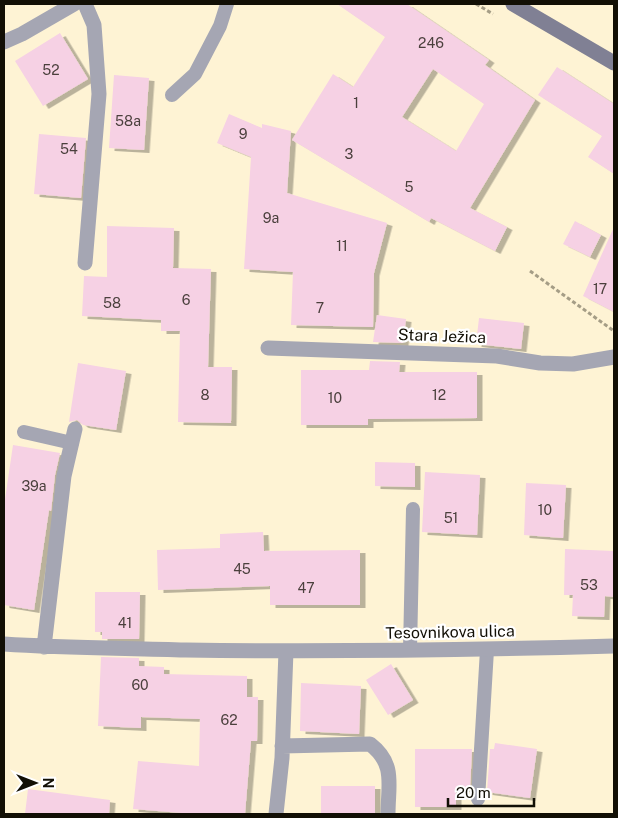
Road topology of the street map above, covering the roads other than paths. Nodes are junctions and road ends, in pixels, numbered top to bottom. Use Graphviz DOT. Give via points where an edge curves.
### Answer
graph roads {
  1 [pos="74,4"];
  2 [pos="85,4"];
  3 [pos="228,4"];
  4 [pos="513,4"];
  5 [pos="4,42"];
  6 [pos="614,63"];
  7 [pos="172,95"];
  8 [pos="85,263"];
  9 [pos="268,348"];
  10 [pos="614,357"];
  11 [pos="24,432"];
  12 [pos="73,436"];
  13 [pos="413,509"];
  14 [pos="4,644"];
  15 [pos="614,646"];
  16 [pos="44,647"];
  17 [pos="410,650"];
  18 [pos="487,650"];
  19 [pos="286,652"];
  20 [pos="282,746"];
  21 [pos="478,799"];
  22 [pos="276,814"];
  23 [pos="388,814"];
  1 -- 5 [label="street"];
  2 -- 8 [label="street" via="94,25 99,94"];
  3 -- 7 [label="lane" via="196,74"];
  4 -- 6 [label="main road"];
  9 -- 10 [label="street, Stara Ježica" via="497,356 573,364"];
  11 -- 12 [label="lane"];
  12 -- 16 [label="street" via="64,476"];
  13 -- 17 [label="lane"];
  14 -- 16 [label="street, Tesovnikova ulica"];
  15 -- 18 [label="street, Tesovnikova ulica"];
  16 -- 19 [label="street, Tesovnikova ulica"];
  17 -- 18 [label="street, Tesovnikova ulica"];
  17 -- 19 [label="street, Tesovnikova ulica"];
  18 -- 21 [label="lane"];
  19 -- 20 [label="street"];
  20 -- 22 [label="street"];
  20 -- 23 [label="street" via="370,744 380,752 389,771"];
}
